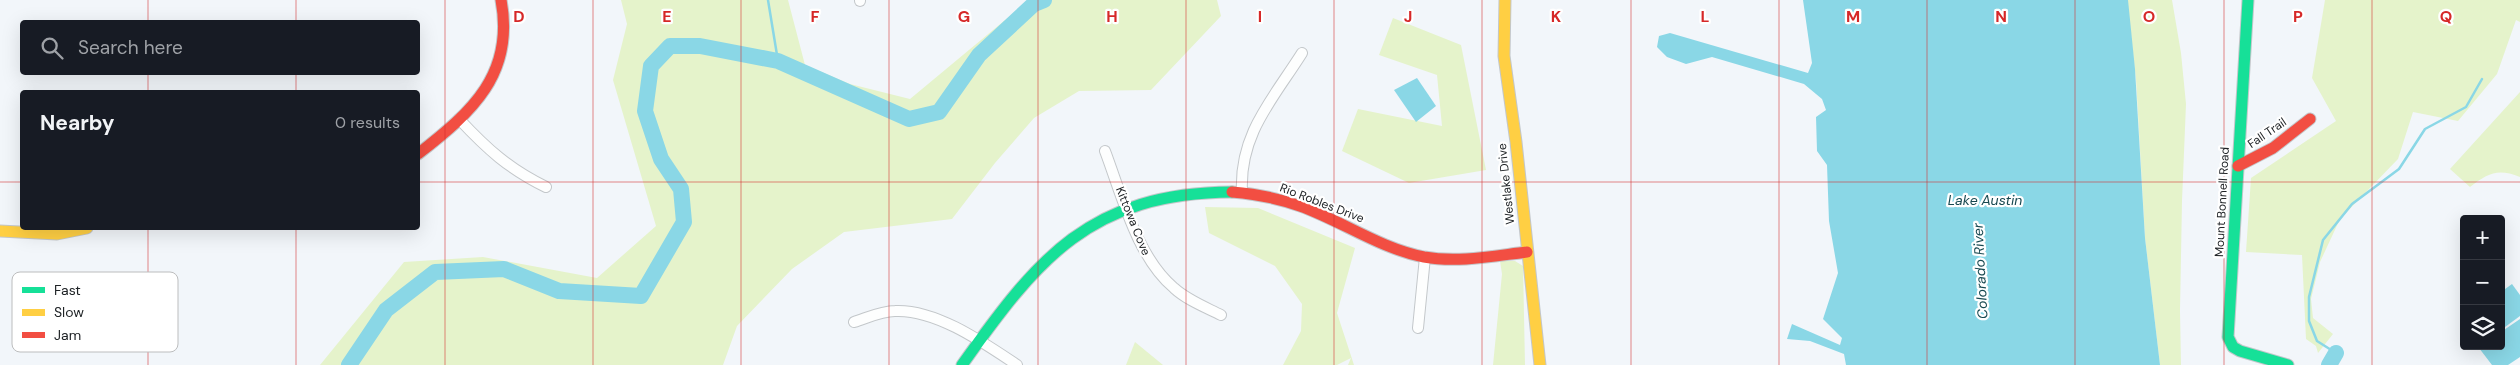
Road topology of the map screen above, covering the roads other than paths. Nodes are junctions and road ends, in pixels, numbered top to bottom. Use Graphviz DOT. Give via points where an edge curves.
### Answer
graph roads {
  1 [pos="501,0"];
  2 [pos="1505,0"];
  3 [pos="2248,0"];
  4 [pos="1302,53"];
  5 [pos="459,119"];
  6 [pos="2310,119"];
  7 [pos="1105,151"];
  8 [pos="420,152"];
  9 [pos="2238,166"];
  10 [pos="546,186"];
  11 [pos="1242,192"];
  12 [pos="1127,209"];
  13 [pos="77,230"];
  14 [pos="0,231"];
  15 [pos="1527,252"];
  16 [pos="1425,257"];
  17 [pos="1221,315"];
  18 [pos="854,322"];
  19 [pos="1418,328"];
  20 [pos="979,340"];
  21 [pos="962,365"];
  22 [pos="1017,365"];
  23 [pos="1540,365"];
  24 [pos="2288,365"];
  1 -- 5 [label="street" via="502,54 489,85"];
  2 -- 15 [label="street, Westlake Drive" via="1504,56"];
  3 -- 9 [label="street, Mount Bonnell Road"];
  4 -- 11 [label="street" via="1250,134 1242,162"];
  5 -- 8 [label="street"];
  5 -- 10 [label="street" via="505,164"];
  6 -- 9 [label="street, Fall Trail" via="2274,148"];
  7 -- 12 [label="street, Kittowa Cove"];
  9 -- 24 [label="street, Mount Bonnell Road" via="2229,342 2240,351"];
  11 -- 12 [label="street, Rio Robles Drive" via="1183,194"];
  11 -- 16 [label="street, Rio Robles Drive" via="1299,206 1401,250"];
  12 -- 17 [label="street, Kittowa Cove" via="1144,252 1164,280 1188,299"];
  12 -- 20 [label="street, Rio Robles Drive" via="1083,231 1046,260 1016,290"];
  13 -- 14 [label="street" via="57,234"];
  15 -- 16 [label="street, Rio Robles Drive" via="1479,257"];
  15 -- 23 [label="street, Westlake Drive"];
  16 -- 19 [label="street"];
  18 -- 20 [label="street" via="893,311 918,312"];
  20 -- 21 [label="street, Rio Robles Drive"];
  20 -- 22 [label="street"];
}
